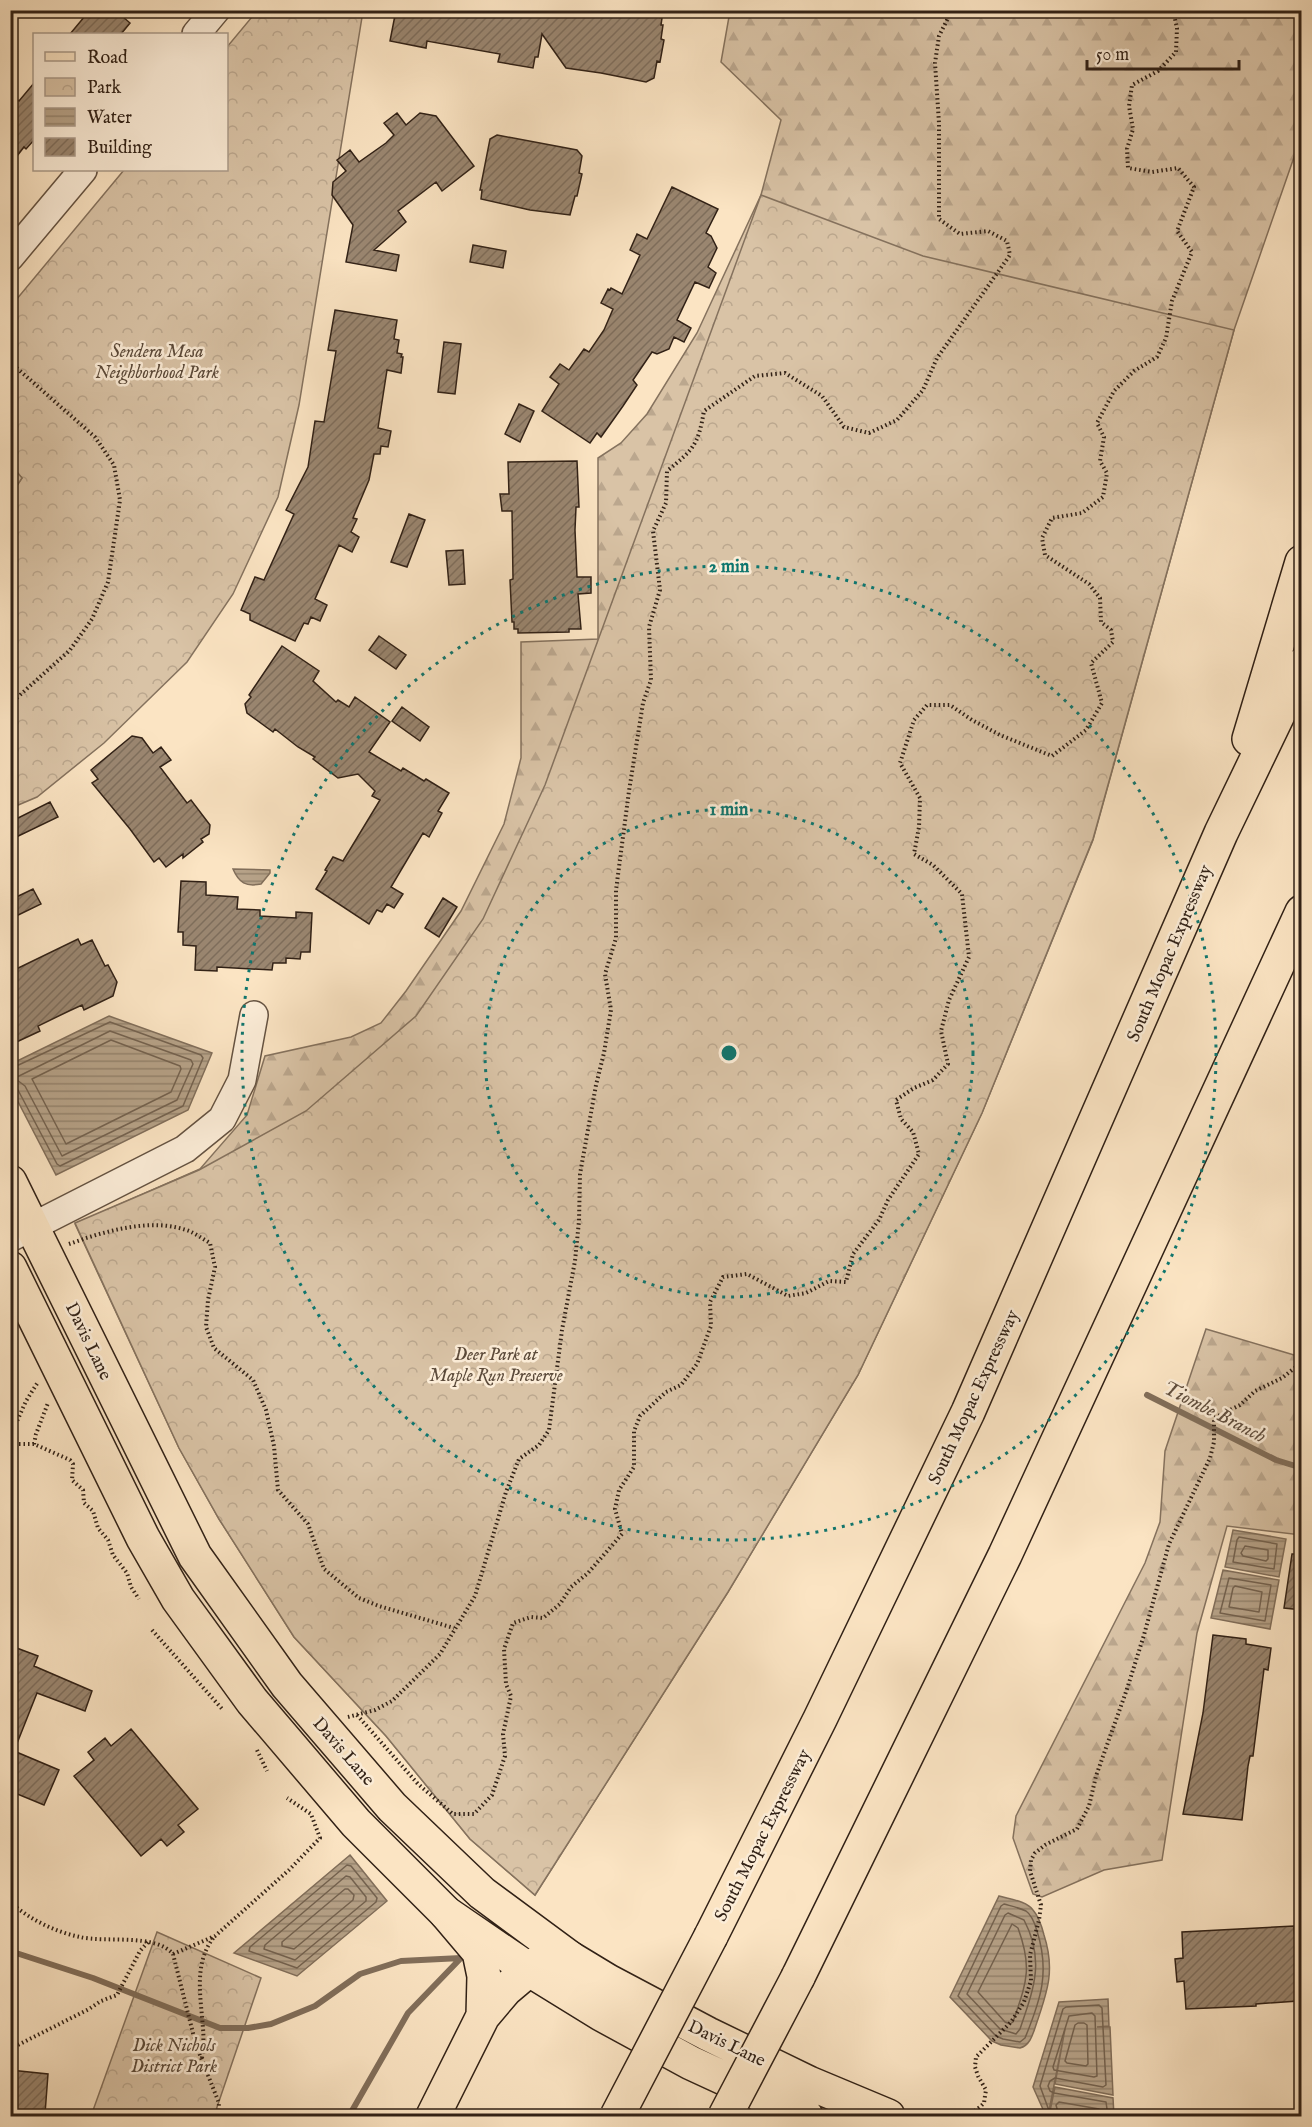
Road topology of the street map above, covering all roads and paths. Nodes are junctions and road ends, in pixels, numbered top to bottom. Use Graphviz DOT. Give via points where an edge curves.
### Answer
graph roads {
  1 [pos="216,10"];
  2 [pos="952,10"];
  3 [pos="1173,10"];
  4 [pos="197,33"];
  5 [pos="82,171"];
  6 [pos="10,257"];
  7 [pos="10,362"];
  8 [pos="1302,562"];
  9 [pos="1302,665"];
  10 [pos="10,704"];
  11 [pos="1221,833"];
  12 [pos="1302,912"];
  13 [pos="254,1015"];
  14 [pos="10,1182"];
  15 [pos="22,1233"];
  16 [pos="65,1245"];
  17 [pos="10,1268"];
  18 [pos="1302,1362"];
  19 [pos="44,1373"];
  20 [pos="50,1400"];
  21 [pos="10,1437"];
  22 [pos="10,1444"];
  23 [pos="34,1444"];
  24 [pos="210,1579"];
  25 [pos="139,1599"];
  26 [pos="178,1599"];
  27 [pos="454,1628"];
  28 [pos="152,1630"];
  29 [pos="357,1715"];
  30 [pos="229,1716"];
  31 [pos="342,1719"];
  32 [pos="254,1746"];
  33 [pos="267,1771"];
  34 [pos="287,1798"];
  35 [pos="11,1903"];
  36 [pos="446,1913"];
  37 [pos="214,1936"];
  38 [pos="148,1942"];
  39 [pos="173,1954"];
  40 [pos="570,1958"];
  41 [pos="528,1969"];
  42 [pos="483,2016"];
  43 [pos="10,2049"];
  44 [pos="202,2058"];
  45 [pos="218,2116"];
  46 [pos="433,2116"];
  47 [pos="617,2116"];
  48 [pos="725,2116"];
  49 [pos="806,2116"];
  50 [pos="882,2116"];
  51 [pos="967,2116"];
  1 -- 4 [label="street"];
  2 -- 27 [label="path" via="939,36 935,63 939,219 960,234 988,231 1006,241 1010,255 937,358 923,390 897,420 869,433 844,427 822,396 785,373 755,376 704,411 699,438 667,471 666,503 653,531 660,590 649,627 651,680 643,703 615,890 616,938 605,974 611,1010 580,1174 575,1261 549,1430 539,1444 519,1459 475,1596"];
  3 -- 29 [label="path" via="1176,52 1158,71 1132,85 1129,105 1133,129 1127,149 1128,168 1152,172 1178,168 1194,187 1177,231 1192,252 1172,302 1166,338 1157,357 1134,371 1114,392 1097,423 1104,436 1100,461 1107,473 1103,497 1082,513 1052,518 1042,538 1045,555 1089,584 1100,598 1101,622 1111,630 1113,642 1091,663 1102,703 1086,730 1052,756 1000,735 950,705 927,705 914,720 900,763 920,798 914,854 933,865 962,894 969,957 949,1000 941,1030 948,1064 933,1080 896,1100 901,1119 913,1132 919,1154 854,1254 846,1282 829,1281 806,1293 788,1296 747,1274 723,1277 710,1302 711,1326 697,1364 681,1385 666,1392 640,1416 634,1431 634,1467 619,1490 615,1509 622,1534 543,1618 513,1623 504,1649 506,1684 511,1696 503,1734 505,1756 492,1795 474,1814 453,1814 418,1784"];
  5 -- 6 [label="street"];
  7 -- 10 [label="path" via="94,437 114,465 120,500 108,582 92,619 70,650"];
  8 -- 11 [label="main road"];
  9 -- 11 [label="main road, South Mopac Expressway"];
  11 -- 47 [label="main road, South Mopac Expressway, bridge" via="968,1412 820,1719"];
  12 -- 48 [label="main road, bridge" via="1000,1565 798,1977"];
  13 -- 15 [label="street" via="242,1080 222,1119 185,1149"];
  14 -- 15 [label="main road, Davis Lane"];
  15 -- 24 [label="main road, Davis Lane"];
  16 -- 27 [label="path" via="160,1224 189,1231 210,1243 215,1267 206,1328 214,1347 253,1380 266,1410 278,1490 308,1524 324,1569 359,1598"];
  17 -- 26 [label="main road, Davis Lane" via="143,1538"];
  18 -- 51 [label="path" via="1214,1418 1210,1458 1169,1544 1089,1806 1077,1829 1045,1845 1031,1860 1029,1871 1041,1905 1030,1955 1031,1981 1011,2022 976,2056 975,2067 986,2090 984,2103"];
  19 -- 21 [label="path"];
  20 -- 23 [label="path"];
  22 -- 23 [label="path"];
  23 -- 25 [label="path" via="73,1464 72,1480 83,1490 84,1503 93,1511 98,1528"];
  24 -- 26 [label="main road"];
  24 -- 40 [label="main road, Davis Lane" via="287,1686 392,1807 482,1893"];
  26 -- 36 [label="main road, Davis Lane" via="252,1701 348,1814"];
  27 -- 29 [label="path" via="440,1654 392,1701"];
  28 -- 30 [label="path"];
  29 -- 31 [label="path"];
  32 -- 33 [label="path"];
  34 -- 37 [label="path" via="311,1814 320,1838"];
  35 -- 38 [label="path" via="54,1930 95,1939"];
  36 -- 41 [label="main road, Davis Lane"];
  36 -- 42 [label="main road" via="479,1952 484,1976"];
  37 -- 39 [label="path"];
  37 -- 44 [label="path" via="201,1960"];
  38 -- 39 [label="path" via="164,1946"];
  38 -- 43 [label="path" via="117,1995"];
  39 -- 44 [label="path"];
  40 -- 41 [label="main road" via="537,1963"];
  40 -- 50 [label="main road, Davis Lane" via="708,2034"];
  41 -- 42 [label="main road"];
  41 -- 49 [label="main road, Davis Lane" via="691,2062"];
  42 -- 46 [label="main road"];
  44 -- 45 [label="path" via="219,2103"];
}
